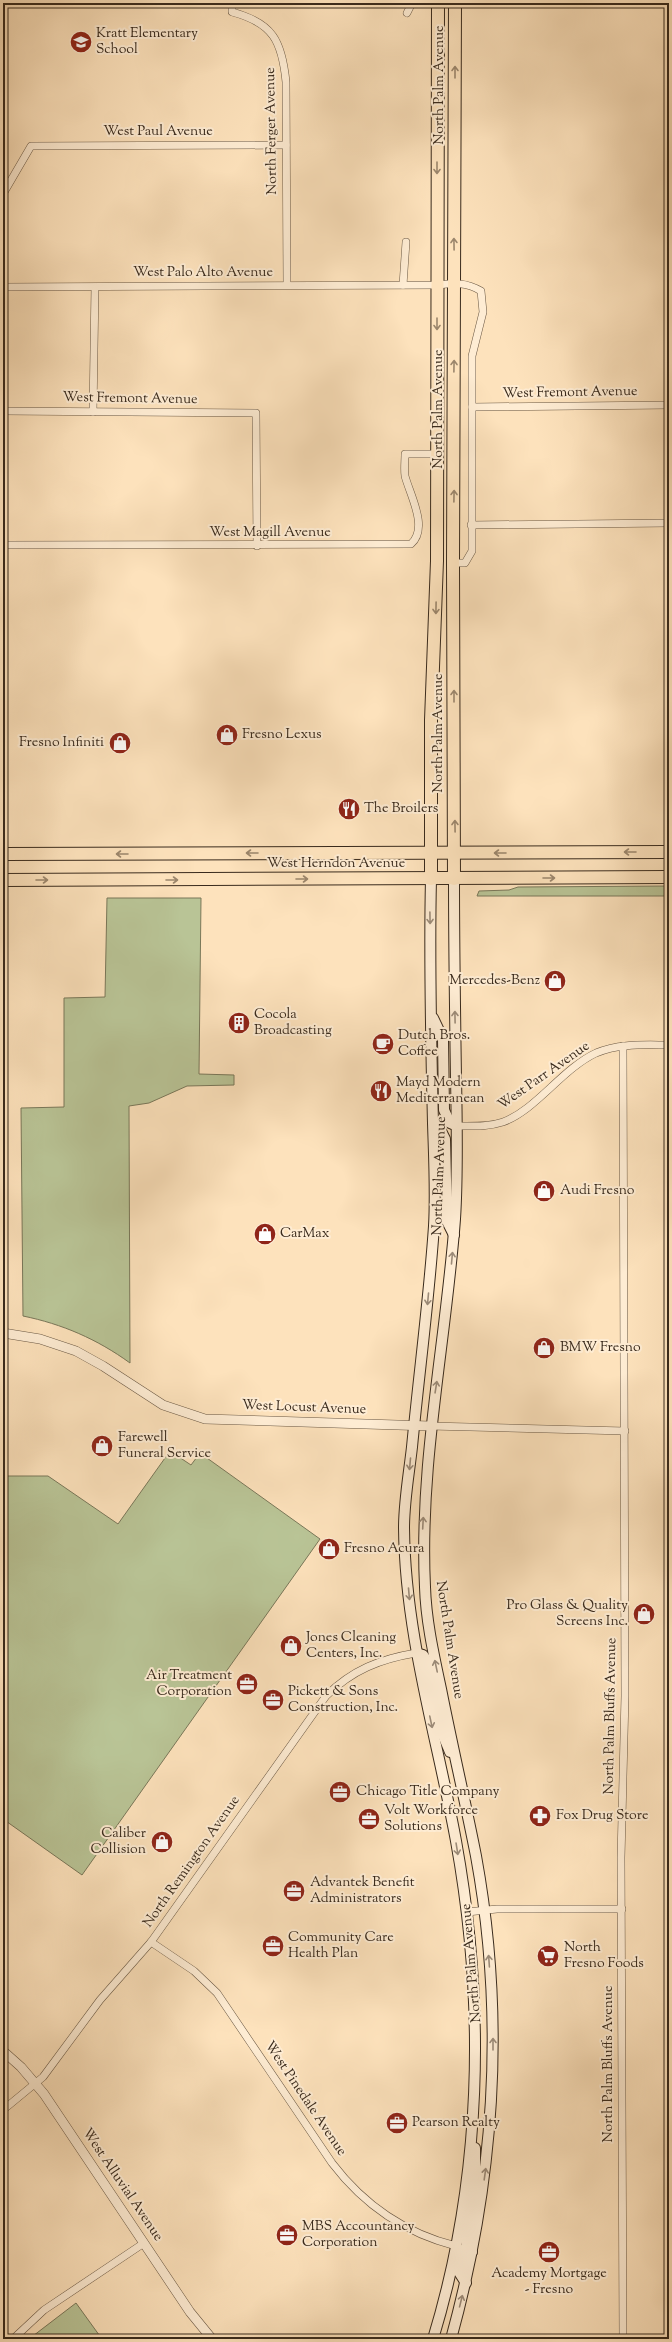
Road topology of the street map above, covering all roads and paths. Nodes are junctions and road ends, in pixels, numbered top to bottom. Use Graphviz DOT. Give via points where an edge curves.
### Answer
graph roads {
  1 [pos="232,3"];
  2 [pos="412,3"];
  3 [pos="438,3"];
  4 [pos="455,3"];
  5 [pos="407,13"];
  6 [pos="438,33"];
  7 [pos="286,145"];
  8 [pos="454,166"];
  9 [pos="3,194"];
  10 [pos="406,242"];
  11 [pos="454,282"];
  12 [pos="437,284"];
  13 [pos="403,285"];
  14 [pos="95,286"];
  15 [pos="287,286"];
  16 [pos="3,287"];
  17 [pos="669,405"];
  18 [pos="472,407"];
  19 [pos="3,411"];
  20 [pos="93,412"];
  21 [pos="437,454"];
  22 [pos="669,523"];
  23 [pos="471,525"];
  24 [pos="3,545"];
  25 [pos="257,546"];
  26 [pos="453,563"];
  27 [pos="453,594"];
  28 [pos="669,852"];
  29 [pos="431,853"];
  30 [pos="455,853"];
  31 [pos="3,854"];
  32 [pos="669,877"];
  33 [pos="431,879"];
  34 [pos="454,879"];
  35 [pos="3,880"];
  36 [pos="431,1014"];
  37 [pos="669,1045"];
  38 [pos="623,1046"];
  39 [pos="433,1122"];
  40 [pos="457,1126"];
  41 [pos="454,1234"];
  42 [pos="3,1333"];
  43 [pos="414,1426"];
  44 [pos="430,1426"];
  45 [pos="625,1431"];
  46 [pos="416,1652"];
  47 [pos="459,1772"];
  48 [pos="622,1909"];
  49 [pos="484,1910"];
  50 [pos="467,1912"];
  51 [pos="151,1942"];
  52 [pos="3,2051"];
  53 [pos="36,2084"];
  54 [pos="3,2110"];
  55 [pos="472,2122"];
  56 [pos="144,2243"];
  57 [pos="456,2246"];
  58 [pos="472,2252"];
  59 [pos="466,2283"];
  60 [pos="13,2339"];
  61 [pos="212,2339"];
  62 [pos="433,2339"];
  63 [pos="451,2339"];
  64 [pos="623,2339"];
  1 -- 7 [label="street, North Ferger Avenue" via="232,12 262,23 280,48 286,82"];
  2 -- 5 [label="street"];
  3 -- 6 [label="main road, North Palm Avenue"];
  8 -- 4 [label="main road, North Palm Avenue, one-way"];
  6 -- 8 [label="main road" via="445,73 446,155"];
  6 -- 12 [label="main road, North Palm Avenue, one-way"];
  7 -- 9 [label="street, West Paul Avenue" via="30,146"];
  7 -- 15 [label="street, North Ferger Avenue"];
  11 -- 8 [label="main road, North Palm Avenue, one-way"];
  10 -- 13 [label="street"];
  11 -- 12 [label="street, West Palo Alto Avenue"];
  11 -- 18 [label="street, West Palo Alto Avenue" via="473,286 481,291 483,312 472,356"];
  26 -- 11 [label="main road, North Palm Avenue, one-way"];
  12 -- 13 [label="street, West Palo Alto Avenue"];
  12 -- 21 [label="main road, North Palm Avenue, one-way"];
  13 -- 15 [label="street, West Palo Alto Avenue"];
  14 -- 15 [label="street, West Palo Alto Avenue"];
  14 -- 16 [label="street, West Palo Alto Avenue"];
  14 -- 20 [label="street"];
  17 -- 18 [label="street, West Fremont Avenue"];
  18 -- 23 [label="street"];
  19 -- 20 [label="street, West Fremont Avenue"];
  20 -- 25 [label="street, West Fremont Avenue" via="256,413"];
  21 -- 25 [label="street, West Magill Avenue" via="405,454 405,474 417,514 417,536 411,544"];
  21 -- 27 [label="main road" via="445,508 445,583 449,592"];
  21 -- 29 [label="main road, North Palm Avenue, one-way"];
  22 -- 23 [label="street"];
  23 -- 26 [label="street" via="470,557 465,563"];
  24 -- 25 [label="street, West Magill Avenue"];
  26 -- 27 [label="main road, North Palm Avenue"];
  30 -- 27 [label="main road, North Palm Avenue, one-way"];
  28 -- 30 [label="main road, West Herndon Avenue, one-way"];
  29 -- 30 [label="main road, West Herndon Avenue"];
  29 -- 31 [label="main road, West Herndon Avenue, one-way"];
  29 -- 33 [label="main road, North Palm Avenue"];
  30 -- 34 [label="main road, North Palm Avenue"];
  34 -- 32 [label="main road, West Herndon Avenue, one-way"];
  33 -- 34 [label="main road, West Herndon Avenue"];
  35 -- 33 [label="main road, West Herndon Avenue, one-way"];
  33 -- 36 [label="main road, North Palm Avenue, one-way"];
  40 -- 34 [label="main road, North Palm Avenue, one-way"];
  36 -- 39 [label="main road, North Palm Avenue"];
  36 -- 40 [label="main road" via="443,1039 444,1110 450,1123"];
  37 -- 38 [label="street, West Parr Avenue"];
  38 -- 40 [label="street, West Parr Avenue" via="603,1051 584,1060 524,1110 504,1121 486,1126"];
  38 -- 45 [label="street, North Palm Bluffs Avenue"];
  39 -- 41 [label="main road" via="439,1127 445,1139 447,1221"];
  39 -- 43 [label="main road, North Palm Avenue, one-way" via="434,1221 426,1326"];
  40 -- 41 [label="main road, North Palm Avenue"];
  44 -- 41 [label="main road, North Palm Avenue, one-way"];
  42 -- 43 [label="street, West Locust Avenue" via="40,1339 76,1351 163,1405 205,1419"];
  43 -- 44 [label="street, West Locust Avenue"];
  43 -- 46 [label="main road, North Palm Avenue, one-way" via="404,1527"];
  44 -- 45 [label="street, West Locust Avenue"];
  47 -- 44 [label="main road, North Palm Avenue, one-way" via="432,1644 425,1593 423,1535"];
  45 -- 48 [label="street, North Palm Bluffs Avenue"];
  46 -- 47 [label="main road" via="425,1658 443,1735"];
  46 -- 50 [label="main road, North Palm Avenue, one-way" via="456,1841"];
  46 -- 51 [label="street, North Remington Avenue" via="370,1664 347,1677 326,1696"];
  47 -- 49 [label="main road, North Palm Avenue"];
  48 -- 49 [label="street"];
  48 -- 64 [label="street, North Palm Bluffs Avenue"];
  49 -- 50 [label="street"];
  58 -- 49 [label="main road, North Palm Avenue, one-way" via="489,2144 491,2108 491,2000"];
  50 -- 55 [label="main road, North Palm Avenue" via="476,2043"];
  51 -- 53 [label="street, North Remington Avenue" via="100,2000"];
  51 -- 57 [label="street, West Pinedale Avenue" via="194,1972 218,1993 332,2163 353,2188 376,2209 400,2224 432,2239"];
  52 -- 53 [label="street, West Alluvial Avenue"];
  53 -- 54 [label="street, North Remington Avenue"];
  53 -- 56 [label="street, West Alluvial Avenue"];
  55 -- 57 [label="main road, North Palm Avenue" via="466,2196"];
  55 -- 58 [label="main road" via="476,2164 466,2240 467,2248"];
  56 -- 60 [label="street" via="44,2310"];
  56 -- 61 [label="street, West Alluvial Avenue" via="190,2312"];
  57 -- 59 [label="main road" via="461,2250 462,2257 459,2272"];
  57 -- 62 [label="main road, North Palm Avenue"];
  58 -- 59 [label="main road, North Palm Avenue"];
  63 -- 59 [label="main road, North Palm Avenue, one-way"];
}
